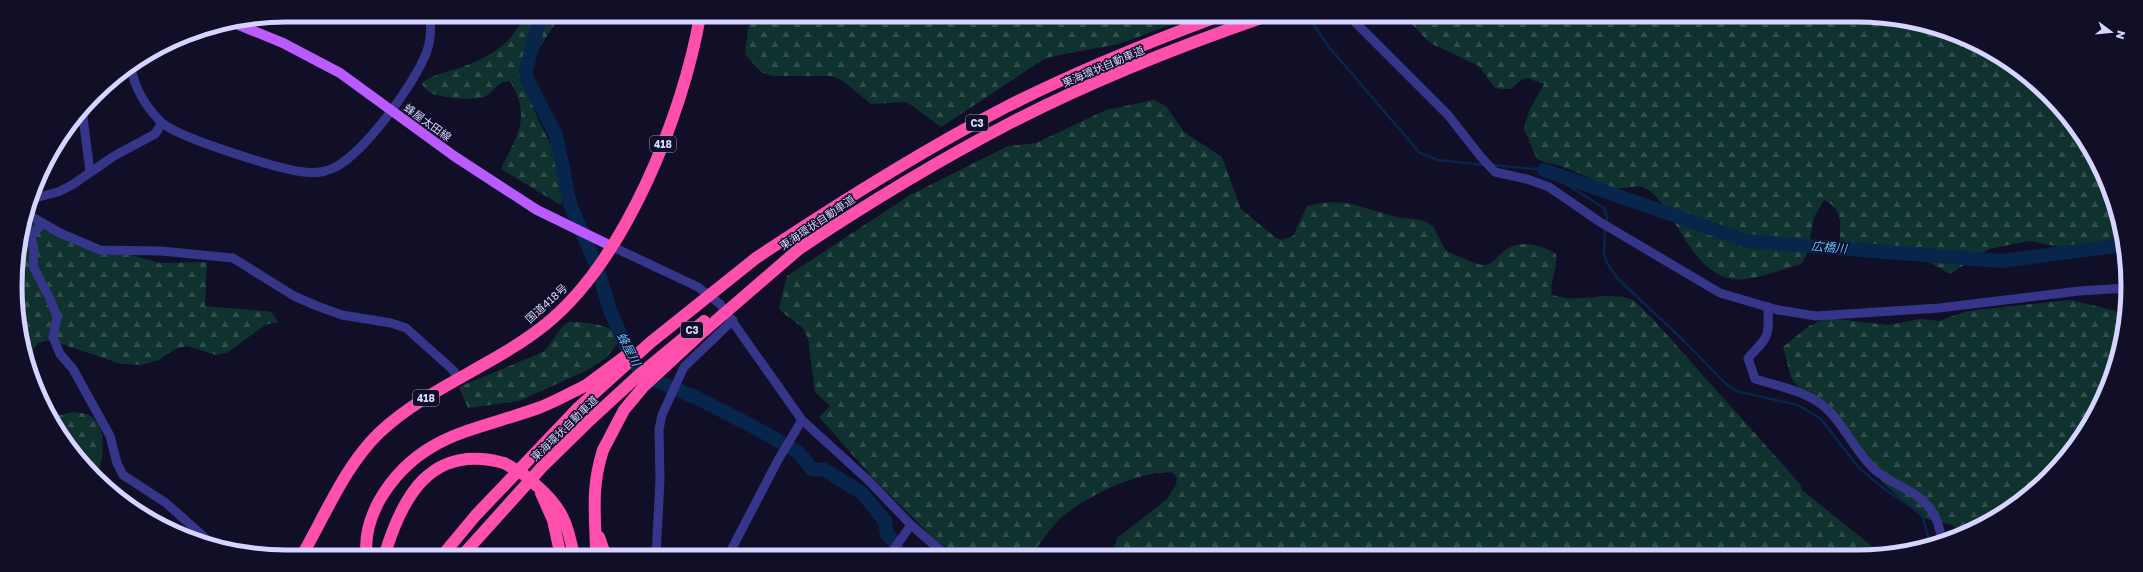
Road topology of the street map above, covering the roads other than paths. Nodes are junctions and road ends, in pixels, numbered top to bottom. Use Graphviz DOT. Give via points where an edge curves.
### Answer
graph roads {
  1 [pos="431,22"];
  2 [pos="699,22"];
  3 [pos="1203,22"];
  4 [pos="1250,22"];
  5 [pos="1355,22"];
  6 [pos="240,26"];
  7 [pos="132,72"];
  8 [pos="391,110"];
  9 [pos="83,118"];
  10 [pos="162,123"];
  11 [pos="90,172"];
  12 [pos="37,197"];
  13 [pos="32,216"];
  14 [pos="43,223"];
  15 [pos="610,246"];
  16 [pos="799,249"];
  17 [pos="756,258"];
  18 [pos="2121,288"];
  19 [pos="1768,307"];
  20 [pos="733,320"];
  21 [pos="458,379"];
  22 [pos="802,420"];
  23 [pos="536,485"];
  24 [pos="593,516"];
  25 [pos="911,525"];
  26 [pos="1941,536"];
  27 [pos="204,537"];
  28 [pos="304,550"];
  29 [pos="368,550"];
  30 [pos="386,550"];
  31 [pos="447,550"];
  32 [pos="467,550"];
  33 [pos="559,550"];
  34 [pos="573,550"];
  35 [pos="595,550"];
  36 [pos="604,550"];
  37 [pos="656,550"];
  38 [pos="731,550"];
  39 [pos="893,550"];
  40 [pos="940,550"];
  1 -- 8 [label="street" via="428,50"];
  2 -- 15 [label="highway, 国道418号 / 418" via="695,47 663,143 637,203"];
  3 -- 17 [label="highway, 東海環状自動車道 / C3" via="1007,107 896,169"];
  4 -- 16 [label="highway, 東海環状自動車道 / C3" via="1182,47 1006,125 902,183"];
  5 -- 19 [label="street" via="1448,115 1495,172 1549,187 1600,222 1720,293"];
  6 -- 8 [label="main road, 蜂屋太田線" via="283,42 340,73"];
  7 -- 10 [label="street" via="143,100"];
  8 -- 10 [label="street" via="359,151 341,165 317,172 289,169 245,156 188,137"];
  8 -- 15 [label="main road, 蜂屋太田線" via="460,161 536,210"];
  9 -- 11 [label="street"];
  10 -- 11 [label="street" via="155,134"];
  11 -- 12 [label="street" via="58,192"];
  13 -- 14 [label="street"];
  14 -- 21 [label="street" via="100,250 161,251 234,258 294,296 317,306 342,315 406,328 450,366"];
  14 -- 27 [label="street" via="31,236 34,250 33,266 57,317 53,337 60,354 73,369 110,436 123,475 166,503"];
  15 -- 20 [label="street" via="698,288 720,304"];
  15 -- 21 [label="highway, 国道418号 / 418" via="591,277 546,324 506,352"];
  16 -- 24 [label="highway, bridge" via="697,337 644,386 624,410 603,450 596,481"];
  16 -- 32 [label="highway, 東海環状自動車道 / C3, bridge" via="688,333 591,419 537,473"];
  17 -- 29 [label="highway, bridge" via="719,282 585,386 542,406 454,434 415,459 392,482 376,506 368,531"];
  17 -- 31 [label="highway, 東海環状自動車道 / C3, bridge" via="651,342 578,408 476,515"];
  18 -- 19 [label="street" via="1939,308 1824,316"];
  19 -- 26 [label="street" via="1769,327 1766,339 1748,358 1756,379 1802,392 1822,405 1875,470 1925,502 1937,520"];
  20 -- 22 [label="street"];
  20 -- 37 [label="street" via="684,367 662,415 659,429 660,480"];
  21 -- 28 [label="highway, 国道418号 / 418" via="394,421 368,446 336,494"];
  22 -- 25 [label="street" via="869,481"];
  22 -- 38 [label="street"];
  23 -- 30 [label="highway, bridge" via="504,463 468,459 447,464 425,477 407,498 400,510"];
  23 -- 33 [label="highway" via="553,520"];
  23 -- 34 [label="highway" via="562,512"];
  24 -- 35 [label="highway"];
  24 -- 36 [label="highway"];
  25 -- 39 [label="street"];
  25 -- 40 [label="street"];
}
